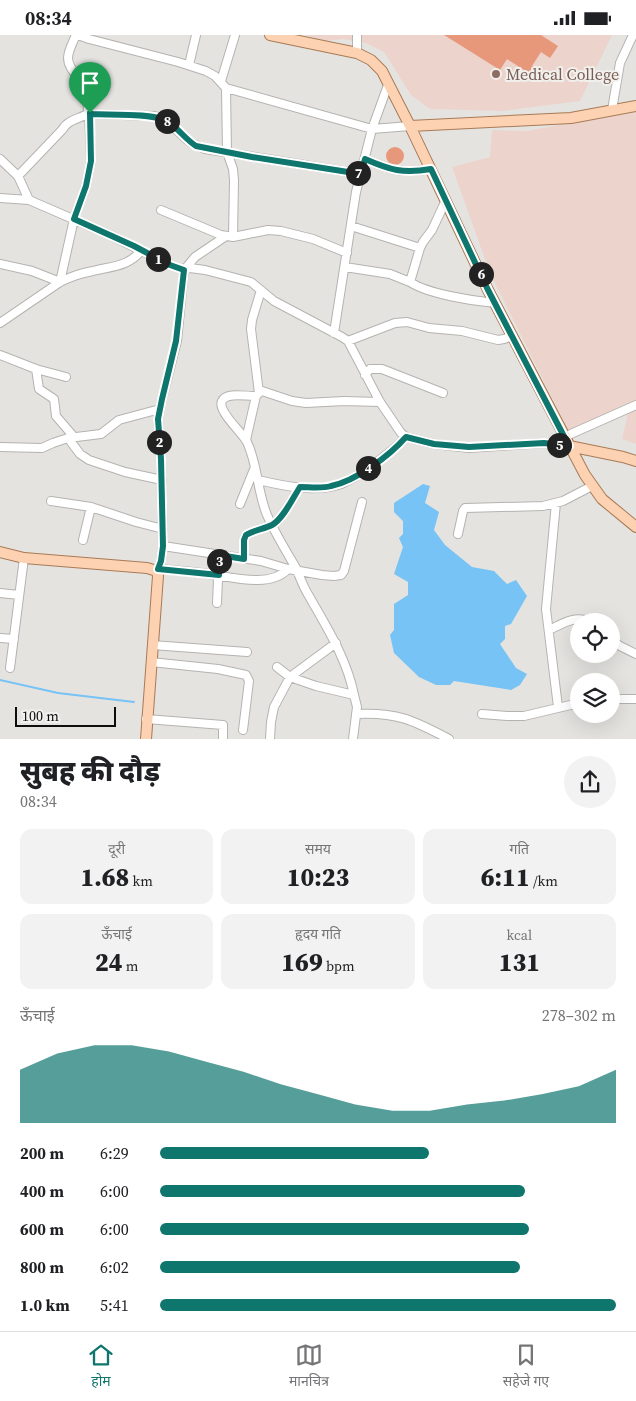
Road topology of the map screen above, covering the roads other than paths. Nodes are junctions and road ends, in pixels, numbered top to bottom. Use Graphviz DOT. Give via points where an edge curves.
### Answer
graph roads {
  1 [pos="77,35"];
  2 [pos="196,35"];
  3 [pos="235,35"];
  4 [pos="270,35"];
  5 [pos="358,35"];
  6 [pos="633,35"];
  7 [pos="357,53"];
  8 [pos="189,65"];
  9 [pos="223,85"];
  10 [pos="388,85"];
  11 [pos="636,106"];
  12 [pos="612,111"];
  13 [pos="90,113"];
  14 [pos="410,126"];
  15 [pos="372,129"];
  16 [pos="227,152"];
  17 [pos="0,159"];
  18 [pos="365,159"];
  19 [pos="431,169"];
  20 [pos="361,174"];
  21 [pos="18,176"];
  22 [pos="0,198"];
  23 [pos="446,200"];
  24 [pos="29,201"];
  25 [pos="161,210"];
  26 [pos="74,219"];
  27 [pos="351,225"];
  28 [pos="230,237"];
  29 [pos="420,247"];
  30 [pos="142,250"];
  31 [pos="347,253"];
  32 [pos="0,264"];
  33 [pos="345,267"];
  34 [pos="184,270"];
  35 [pos="410,282"];
  36 [pos="60,283"];
  37 [pos="261,290"];
  38 [pos="496,303"];
  39 [pos="0,323"];
  40 [pos="334,333"];
  41 [pos="512,336"];
  42 [pos="348,341"];
  43 [pos="0,355"];
  44 [pos="36,369"];
  45 [pos="365,375"];
  46 [pos="66,377"];
  47 [pos="258,393"];
  48 [pos="443,393"];
  49 [pos="380,402"];
  50 [pos="636,405"];
  51 [pos="160,409"];
  52 [pos="71,437"];
  53 [pos="406,437"];
  54 [pos="246,440"];
  55 [pos="566,441"];
  56 [pos="0,447"];
  57 [pos="636,461"];
  58 [pos="255,467"];
  59 [pos="162,480"];
  60 [pos="258,480"];
  61 [pos="592,486"];
  62 [pos="300,487"];
  63 [pos="51,501"];
  64 [pos="362,502"];
  65 [pos="556,503"];
  66 [pos="240,504"];
  67 [pos="91,507"];
  68 [pos="272,525"];
  69 [pos="636,527"];
  70 [pos="163,529"];
  71 [pos="458,534"];
  72 [pos="83,540"];
  73 [pos="163,546"];
  74 [pos="0,552"];
  75 [pos="219,555"];
  76 [pos="24,558"];
  77 [pos="244,559"];
  78 [pos="288,569"];
  79 [pos="158,570"];
  80 [pos="297,571"];
  81 [pos="219,575"];
  82 [pos="0,593"];
  83 [pos="19,595"];
  84 [pos="217,603"];
  85 [pos="570,621"];
  86 [pos="548,630"];
  87 [pos="0,638"];
  88 [pos="14,639"];
  89 [pos="336,643"];
  90 [pos="152,645"];
  91 [pos="620,646"];
  92 [pos="247,651"];
  93 [pos="636,654"];
  94 [pos="151,662"];
  95 [pos="277,667"];
  96 [pos="10,669"];
  97 [pos="290,677"];
  98 [pos="354,695"];
  99 [pos="620,699"];
  100 [pos="636,699"];
  101 [pos="570,705"];
  102 [pos="558,707"];
  103 [pos="482,713"];
  104 [pos="356,714"];
  105 [pos="146,719"];
  106 [pos="243,730"];
  107 [pos="146,739"];
  108 [pos="223,739"];
  109 [pos="270,739"];
  110 [pos="353,739"];
  111 [pos="448,739"];
  1 -- 8 [label="street"];
  1 -- 13 [label="street" via="68,60 84,86"];
  2 -- 8 [label="street"];
  3 -- 9 [label="street"];
  4 -- 7 [label="main road"];
  5 -- 7 [label="street"];
  6 -- 12 [label="street" via="620,63"];
  7 -- 10 [label="main road" via="382,71"];
  8 -- 9 [label="street" via="211,73"];
  9 -- 15 [label="street"];
  9 -- 16 [label="street"];
  10 -- 14 [label="main road"];
  10 -- 15 [label="street"];
  11 -- 12 [label="main road"];
  12 -- 14 [label="main road" via="571,118"];
  13 -- 16 [label="street" via="161,117 196,146"];
  13 -- 21 [label="street" via="65,125"];
  13 -- 26 [label="street" via="91,161"];
  14 -- 15 [label="street"];
  14 -- 19 [label="main road"];
  15 -- 18 [label="street"];
  16 -- 20 [label="street"];
  16 -- 28 [label="street" via="234,180"];
  17 -- 21 [label="street"];
  18 -- 19 [label="street" via="399,171"];
  18 -- 20 [label="street"];
  19 -- 23 [label="main road"];
  20 -- 27 [label="street"];
  21 -- 24 [label="street"];
  22 -- 24 [label="street"];
  23 -- 29 [label="street"];
  23 -- 38 [label="main road"];
  24 -- 26 [label="street"];
  25 -- 28 [label="street"];
  26 -- 30 [label="street"];
  26 -- 36 [label="street"];
  27 -- 29 [label="street"];
  27 -- 31 [label="street"];
  28 -- 31 [label="street" via="268,230 281,231 313,239"];
  28 -- 34 [label="street" via="195,257"];
  29 -- 35 [label="street"];
  30 -- 34 [label="street"];
  30 -- 36 [label="street" via="132,261 70,277"];
  31 -- 33 [label="street"];
  32 -- 36 [label="street" via="32,271"];
  33 -- 35 [label="street" via="390,274"];
  33 -- 40 [label="street"];
  34 -- 37 [label="street" via="196,268 246,280"];
  34 -- 51 [label="street" via="176,341"];
  35 -- 38 [label="street" via="440,293"];
  36 -- 39 [label="street"];
  37 -- 40 [label="street" via="274,301"];
  37 -- 47 [label="street" via="252,320"];
  38 -- 41 [label="main road"];
  40 -- 42 [label="street"];
  41 -- 42 [label="street" via="498,340 401,322"];
  41 -- 55 [label="main road"];
  42 -- 45 [label="street"];
  43 -- 44 [label="street"];
  44 -- 46 [label="street"];
  44 -- 52 [label="street" via="39,389 54,399 56,415"];
  45 -- 48 [label="street" via="370,369 382,369"];
  45 -- 49 [label="street"];
  47 -- 49 [label="street" via="306,403"];
  47 -- 54 [label="street"];
  47 -- 54 [label="street" via="231,395 220,405"];
  49 -- 53 [label="street"];
  50 -- 55 [label="street"];
  51 -- 52 [label="street" via="119,420 101,433"];
  51 -- 59 [label="street" via="158,429"];
  52 -- 56 [label="street" via="42,449"];
  52 -- 59 [label="street" via="84,457 125,472"];
  53 -- 55 [label="street" via="434,444 469,447"];
  53 -- 62 [label="street" via="350,480 325,487"];
  54 -- 58 [label="street"];
  55 -- 57 [label="main road"];
  55 -- 61 [label="main road"];
  58 -- 60 [label="street"];
  58 -- 66 [label="street"];
  59 -- 70 [label="street"];
  60 -- 62 [label="street"];
  60 -- 68 [label="street" via="262,502"];
  61 -- 65 [label="street"];
  61 -- 69 [label="main road" via="602,499"];
  62 -- 68 [label="street" via="282,516"];
  63 -- 67 [label="street"];
  64 -- 80 [label="street" via="341,575"];
  65 -- 71 [label="street" via="465,508"];
  65 -- 86 [label="street" via="546,609"];
  67 -- 70 [label="street"];
  67 -- 72 [label="street"];
  68 -- 77 [label="street" via="246,535"];
  68 -- 80 [label="street"];
  70 -- 73 [label="street"];
  73 -- 75 [label="street"];
  73 -- 79 [label="street"];
  74 -- 76 [label="main road"];
  75 -- 77 [label="street"];
  75 -- 81 [label="street"];
  76 -- 79 [label="main road"];
  76 -- 83 [label="street"];
  77 -- 78 [label="street"];
  78 -- 80 [label="street"];
  78 -- 81 [label="street" via="280,575 258,580"];
  79 -- 81 [label="street"];
  79 -- 90 [label="main road"];
  80 -- 89 [label="street"];
  81 -- 84 [label="street"];
  82 -- 83 [label="street"];
  83 -- 88 [label="street"];
  85 -- 86 [label="street"];
  86 -- 102 [label="street"];
  87 -- 88 [label="street"];
  88 -- 96 [label="street"];
  89 -- 97 [label="street"];
  89 -- 98 [label="street" via="351,678"];
  90 -- 92 [label="street"];
  90 -- 94 [label="main road"];
  91 -- 93 [label="street"];
  94 -- 105 [label="main road"];
  94 -- 106 [label="street" via="246,675 249,681"];
  95 -- 97 [label="street"];
  97 -- 98 [label="street"];
  97 -- 109 [label="street" via="274,707"];
  98 -- 104 [label="street"];
  99 -- 100 [label="street"];
  101 -- 102 [label="street"];
  102 -- 103 [label="street" via="524,715"];
  104 -- 110 [label="street"];
  104 -- 111 [label="street" via="402,717"];
  105 -- 107 [label="main road"];
  105 -- 108 [label="street" via="224,725"];
}
